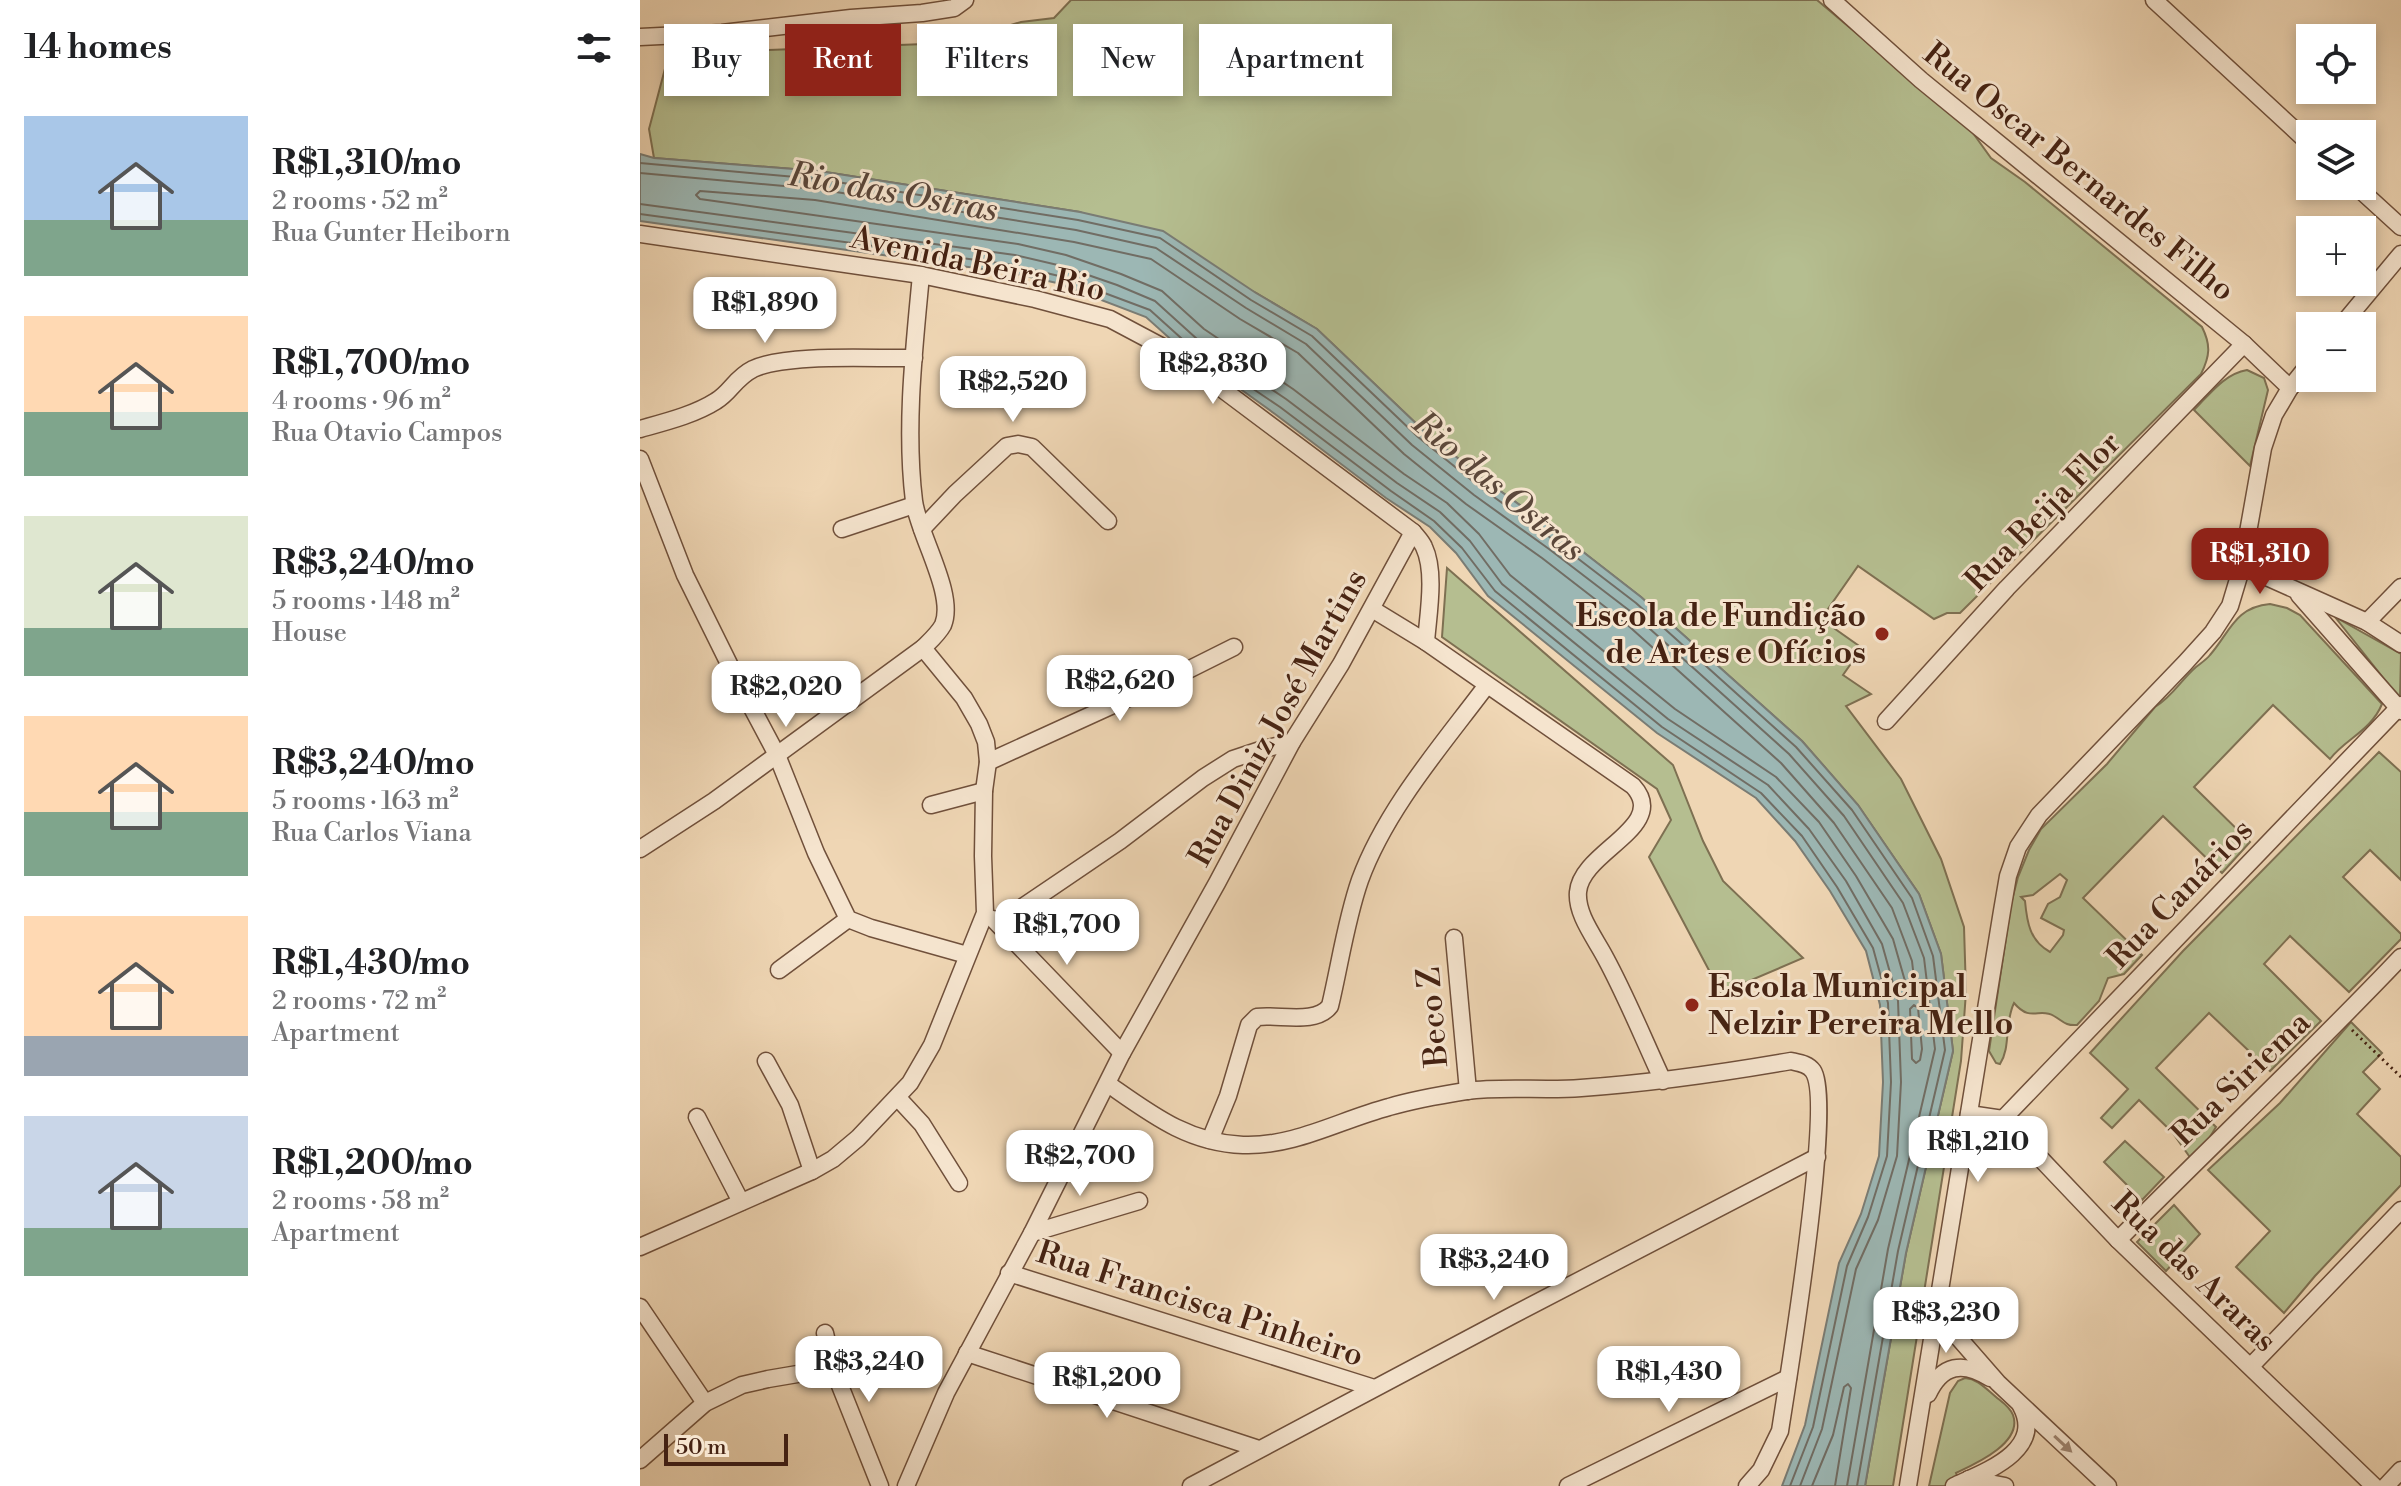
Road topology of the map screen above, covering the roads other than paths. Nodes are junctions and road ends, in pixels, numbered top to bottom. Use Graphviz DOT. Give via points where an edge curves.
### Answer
graph roads {
  1 [pos="965,0"];
  2 [pos="1832,0"];
  3 [pos="2154,0"];
  4 [pos="640,37"];
  5 [pos="2296,131"];
  6 [pos="2371,200"];
  7 [pos="2401,227"];
  8 [pos="640,234"];
  9 [pos="2401,254"];
  10 [pos="921,275"];
  11 [pos="2353,312"];
  12 [pos="2244,344"];
  13 [pos="914,358"];
  14 [pos="2296,380"];
  15 [pos="2290,388"];
  16 [pos="640,429"];
  17 [pos="640,459"];
  18 [pos="914,505"];
  19 [pos="1108,521"];
  20 [pos="842,529"];
  21 [pos="922,529"];
  22 [pos="1413,532"];
  23 [pos="2242,566"];
  24 [pos="2401,587"];
  25 [pos="2295,591"];
  26 [pos="1372,609"];
  27 [pos="2367,622"];
  28 [pos="1426,642"];
  29 [pos="2401,644"];
  30 [pos="1234,647"];
  31 [pos="923,648"];
  32 [pos="1487,685"];
  33 [pos="2400,708"];
  34 [pos="1886,721"];
  35 [pos="1292,742"];
  36 [pos="777,755"];
  37 [pos="988,762"];
  38 [pos="984,791"];
  39 [pos="931,805"];
  40 [pos="640,849"];
  41 [pos="992,918"];
  42 [pos="848,919"];
  43 [pos="1454,938"];
  44 [pos="967,955"];
  45 [pos="2401,957"];
  46 [pos="779,970"];
  47 [pos="1122,1053"];
  48 [pos="766,1061"];
  49 [pos="1663,1081"];
  50 [pos="1108,1084"];
  51 [pos="1468,1091"];
  52 [pos="898,1098"];
  53 [pos="1969,1114"];
  54 [pos="697,1117"];
  55 [pos="2003,1119"];
  56 [pos="1210,1140"];
  57 [pos="1817,1157"];
  58 [pos="812,1171"];
  59 [pos="959,1183"];
  60 [pos="1139,1201"];
  61 [pos="741,1202"];
  62 [pos="2401,1210"];
  63 [pos="1032,1233"];
  64 [pos="2118,1240"];
  65 [pos="640,1247"];
  66 [pos="1009,1273"];
  67 [pos="1938,1301"];
  68 [pos="640,1307"];
  69 [pos="825,1333"];
  70 [pos="967,1353"];
  71 [pos="2251,1366"];
  72 [pos="833,1368"];
  73 [pos="1788,1378"];
  74 [pos="1998,1383"];
  75 [pos="1374,1388"];
  76 [pos="2018,1401"];
  77 [pos="705,1403"];
  78 [pos="1920,1418"];
  79 [pos="1259,1449"];
  80 [pos="640,1460"];
  81 [pos="2401,1470"];
  82 [pos="1960,1483"];
  83 [pos="880,1486"];
  84 [pos="906,1486"];
  85 [pos="1191,1486"];
  86 [pos="1568,1486"];
  87 [pos="1747,1486"];
  88 [pos="1908,1486"];
  89 [pos="2005,1486"];
  90 [pos="2108,1486"];
  91 [pos="2374,1486"];
  92 [pos="2386,1486"];
  1 -- 4 [label="street" via="954,8 922,13"];
  2 -- 12 [label="street, Rua Oscar Bernardes Filho" via="1921,80"];
  3 -- 5 [label="street"];
  6 -- 7 [label="street"];
  8 -- 10 [label="street, Avenida Beira Rio"];
  9 -- 11 [label="street"];
  10 -- 13 [label="street"];
  10 -- 22 [label="street, Avenida Beira Rio" via="1110,319 1174,353"];
  12 -- 15 [label="street, Rua Oscar Bernardes Filho"];
  12 -- 34 [label="street, Rua Beija Flor"];
  13 -- 16 [label="street" via="789,360 756,367 716,401"];
  13 -- 18 [label="street"];
  14 -- 15 [label="street"];
  15 -- 23 [label="street" via="2263,448"];
  17 -- 36 [label="street" via="685,575"];
  18 -- 20 [label="street"];
  18 -- 21 [label="street"];
  19 -- 21 [label="street" via="1032,447 1018,444 1007,446 986,464"];
  21 -- 31 [label="street" via="945,611 943,624"];
  22 -- 26 [label="street, Rua Diniz José Martins"];
  22 -- 28 [label="street, Avenida Beira Rio" via="1428,561"];
  23 -- 25 [label="street"];
  23 -- 53 [label="street" via="2230,606 2213,632 2039,815 2018,847 2006,888"];
  24 -- 27 [label="street"];
  25 -- 27 [label="street"];
  25 -- 33 [label="street"];
  26 -- 28 [label="street"];
  26 -- 35 [label="street, Rua Diniz José Martins"];
  27 -- 29 [label="street"];
  28 -- 32 [label="street"];
  30 -- 37 [label="street"];
  31 -- 36 [label="street"];
  31 -- 37 [label="street" via="972,711 986,742"];
  32 -- 49 [label="street" via="1642,795 1635,825 1592,864 1577,894"];
  32 -- 56 [label="street" via="1415,780 1361,878 1330,1006 1314,1017 1257,1017 1249,1025"];
  33 -- 55 [label="street, Rua Canários"];
  35 -- 41 [label="street" via="1233,759 1120,841"];
  35 -- 47 [label="street, Rua Diniz José Martins"];
  36 -- 40 [label="street"];
  36 -- 42 [label="street"];
  37 -- 38 [label="street"];
  38 -- 39 [label="street"];
  38 -- 41 [label="street" via="983,856"];
  41 -- 44 [label="street"];
  41 -- 47 [label="street"];
  42 -- 44 [label="street"];
  42 -- 46 [label="street"];
  43 -- 51 [label="street, Beco Z"];
  44 -- 52 [label="street" via="932,1045"];
  45 -- 64 [label="street, Rua Siriema"];
  47 -- 50 [label="street, Rua Diniz José Martins"];
  48 -- 58 [label="street" via="790,1105"];
  49 -- 51 [label="street"];
  49 -- 57 [label="street" via="1791,1061 1805,1064 1816,1079"];
  50 -- 56 [label="street" via="1161,1122"];
  50 -- 63 [label="street, Rua Diniz José Martins"];
  51 -- 56 [label="street" via="1389,1107 1269,1145"];
  52 -- 58 [label="street" via="858,1138"];
  52 -- 59 [label="street" via="922,1124"];
  53 -- 55 [label="street"];
  53 -- 67 [label="street"];
  54 -- 61 [label="street"];
  55 -- 64 [label="street, Rua das Araras"];
  57 -- 73 [label="street"];
  57 -- 75 [label="street"];
  58 -- 61 [label="street"];
  60 -- 63 [label="street"];
  61 -- 65 [label="street"];
  62 -- 71 [label="street"];
  63 -- 66 [label="street, Rua Diniz José Martins"];
  64 -- 71 [label="street, Rua das Araras"];
  66 -- 70 [label="street, Rua Diniz José Martins"];
  66 -- 75 [label="street, Rua Francisca Pinheiro"];
  67 -- 74 [label="street" via="1950,1328"];
  67 -- 78 [label="street"];
  68 -- 77 [label="street"];
  69 -- 72 [label="street"];
  70 -- 79 [label="street"];
  70 -- 84 [label="street, Rua Diniz José Martins"];
  71 -- 91 [label="street, Rua das Araras"];
  72 -- 77 [label="street" via="742,1385"];
  72 -- 83 [label="street"];
  73 -- 86 [label="street"];
  73 -- 87 [label="street" via="1780,1431"];
  74 -- 76 [label="street"];
  74 -- 78 [label="street" via="1971,1368 1951,1369 1934,1383"];
  75 -- 79 [label="street"];
  76 -- 82 [label="street" via="2026,1425 2018,1448 1999,1465"];
  76 -- 90 [label="street, one-way"];
  77 -- 80 [label="street"];
  78 -- 88 [label="street"];
  79 -- 85 [label="street"];
  81 -- 92 [label="street"];
  82 -- 89 [label="street"];
}
